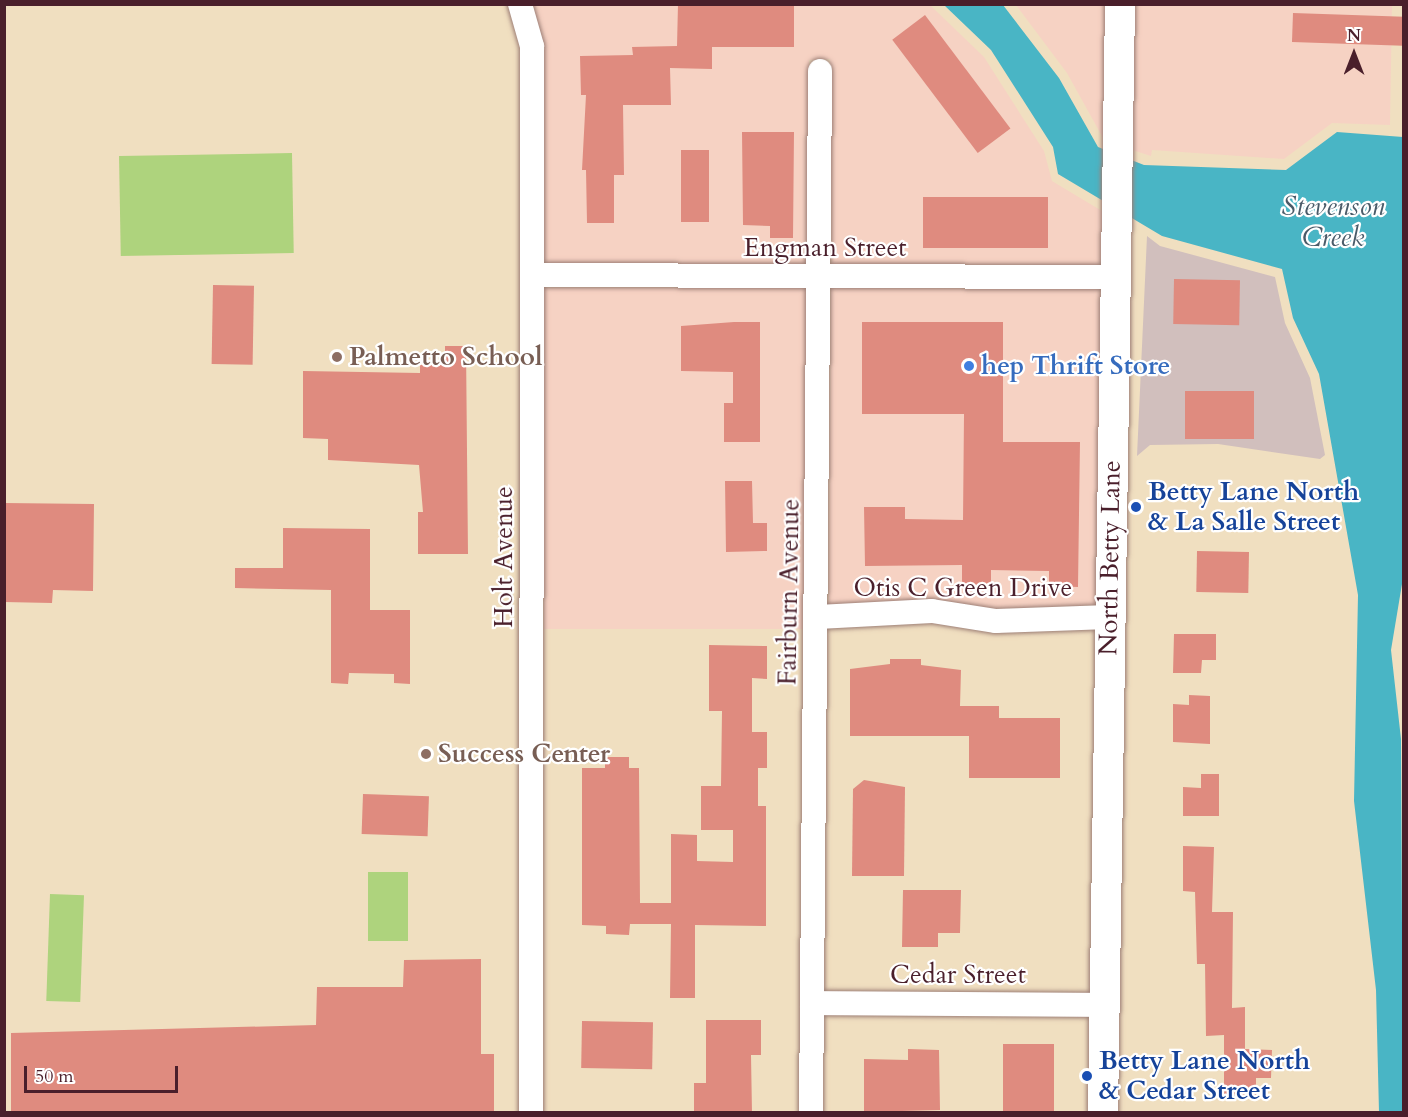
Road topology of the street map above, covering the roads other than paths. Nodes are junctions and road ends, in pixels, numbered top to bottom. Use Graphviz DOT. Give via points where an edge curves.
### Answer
graph roads {
  1 [pos="520,4"];
  2 [pos="1120,4"];
  3 [pos="820,71"];
  4 [pos="533,275"];
  5 [pos="821,276"];
  6 [pos="1116,277"];
  7 [pos="818,617"];
  8 [pos="1109,617"];
  9 [pos="812,1002"];
  10 [pos="1104,1005"];
  11 [pos="531,1113"];
  12 [pos="811,1113"];
  13 [pos="1103,1113"];
  1 -- 4 [label="street, Holt Avenue" via="532,46"];
  2 -- 6 [label="street, North Betty Lane"];
  3 -- 5 [label="street, Fairburn Avenue"];
  4 -- 5 [label="street, Engman Street"];
  4 -- 11 [label="street, Holt Avenue"];
  5 -- 6 [label="street, Engman Street"];
  5 -- 7 [label="street, Fairburn Avenue"];
  6 -- 8 [label="street, North Betty Lane"];
  7 -- 8 [label="street, Otis C Green Drive" via="932,611 996,621"];
  7 -- 9 [label="street, Fairburn Avenue"];
  8 -- 10 [label="street, North Betty Lane"];
  9 -- 10 [label="street, Cedar Street"];
  9 -- 12 [label="street, Fairburn Avenue"];
  10 -- 13 [label="street, North Betty Lane"];
}
